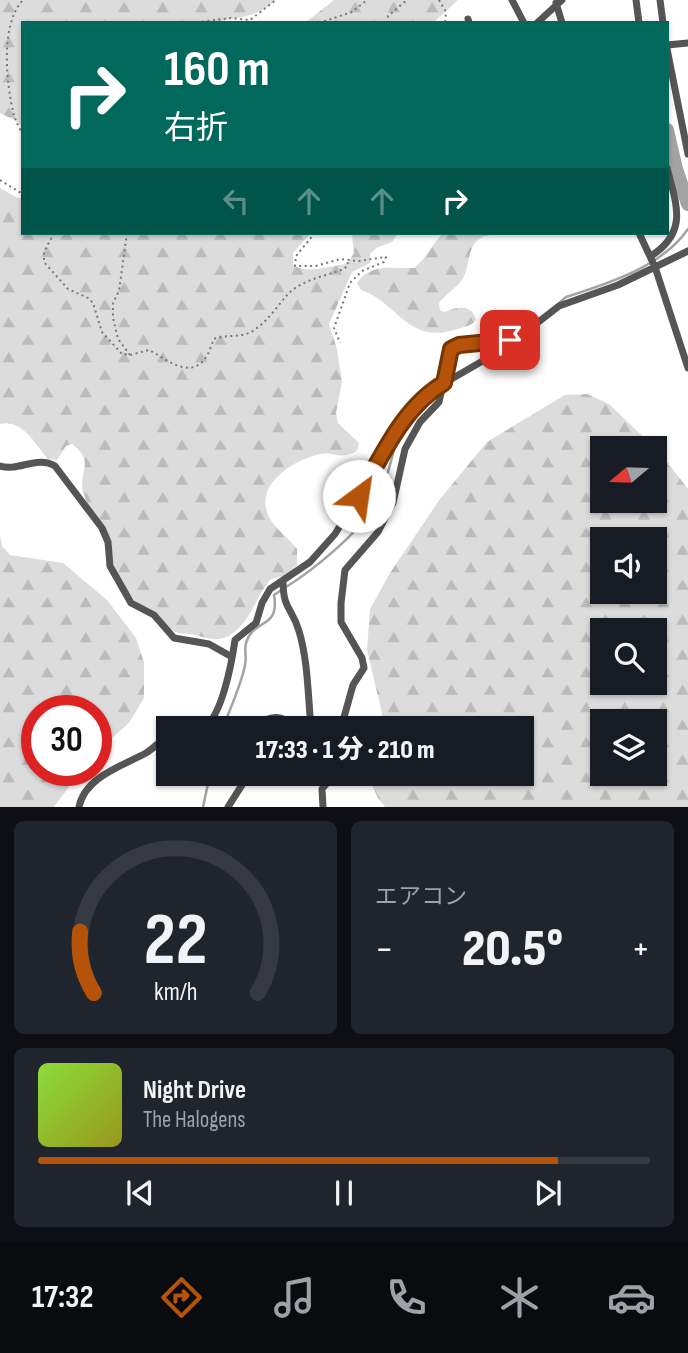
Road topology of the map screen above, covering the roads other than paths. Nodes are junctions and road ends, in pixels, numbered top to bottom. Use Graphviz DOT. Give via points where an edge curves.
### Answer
graph roads {
  1 [pos="512,0"];
  2 [pos="636,0"];
  3 [pos="660,0"];
  4 [pos="558,2"];
  5 [pos="523,21"];
  6 [pos="539,21"];
  7 [pos="562,21"];
  8 [pos="639,21"];
  9 [pos="663,21"];
  10 [pos="688,43"];
  11 [pos="669,47"];
  12 [pos="669,57"];
  13 [pos="688,154"];
  14 [pos="669,176"];
  15 [pos="640,235"];
  16 [pos="688,251"];
  17 [pos="653,261"];
  18 [pos="520,337"];
  19 [pos="688,368"];
  20 [pos="440,386"];
  21 [pos="0,466"];
  22 [pos="283,581"];
  23 [pos="232,657"];
  24 [pos="214,716"];
  25 [pos="310,716"];
  26 [pos="344,716"];
  27 [pos="156,746"];
  28 [pos="241,786"];
  29 [pos="324,786"];
  30 [pos="79,807"];
  31 [pos="228,807"];
  32 [pos="323,807"];
  1 -- 5 [label="street"];
  2 -- 8 [label="street"];
  3 -- 9 [label="street"];
  4 -- 6 [label="street"];
  4 -- 7 [label="street"];
  10 -- 11 [label="street"];
  12 -- 13 [label="street"];
  14 -- 17 [label="street" via="680,222"];
  15 -- 17 [label="street"];
  16 -- 17 [label="street"];
  17 -- 18 [label="street" via="618,285 559,306"];
  17 -- 19 [label="street"];
  18 -- 20 [label="street"];
  18 -- 20 [label="street" via="453,347"];
  20 -- 22 [label="street" via="411,410 335,534 310,562"];
  20 -- 26 [label="street" via="439,402 420,422 405,449 396,495 378,532 345,570 341,622 364,668 353,685"];
  21 -- 23 [label="street" via="43,461 55,466 102,528 110,566 131,603 154,615 174,638 209,644"];
  22 -- 23 [label="street" via="266,593 256,623 235,640"];
  22 -- 25 [label="street" via="285,606 299,632"];
  23 -- 24 [label="street"];
  27 -- 30 [label="street" via="89,786"];
  28 -- 31 [label="street"];
  29 -- 32 [label="street"];
}
